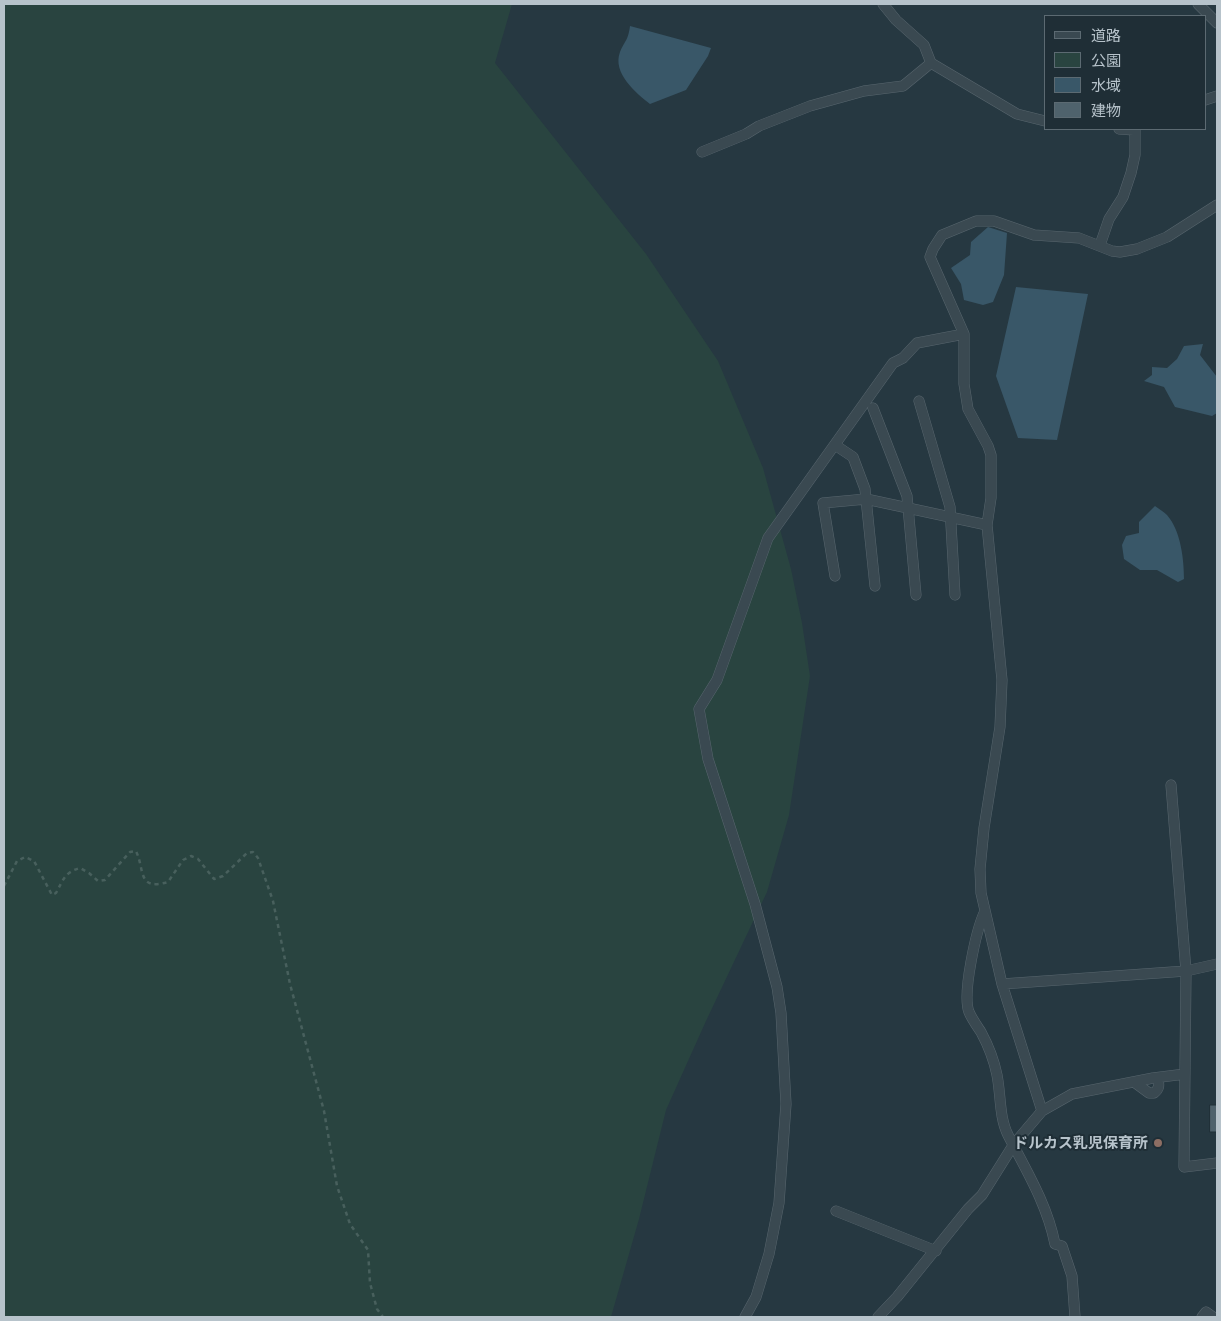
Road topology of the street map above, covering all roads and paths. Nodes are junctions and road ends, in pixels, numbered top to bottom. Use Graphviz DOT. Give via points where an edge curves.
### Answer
graph roads {
  1 [pos="883,4"];
  2 [pos="1198,4"];
  3 [pos="1217,23"];
  4 [pos="931,63"];
  5 [pos="1044,121"];
  6 [pos="1134,130"];
  7 [pos="702,152"];
  8 [pos="1217,205"];
  9 [pos="1100,245"];
  10 [pos="964,334"];
  11 [pos="919,401"];
  12 [pos="873,408"];
  13 [pos="835,445"];
  14 [pos="866,499"];
  15 [pos="908,508"];
  16 [pos="950,517"];
  17 [pos="987,525"];
  18 [pos="835,576"];
  19 [pos="875,586"];
  20 [pos="916,595"];
  21 [pos="955,595"];
  22 [pos="1171,785"];
  23 [pos="4,886"];
  24 [pos="985,911"];
  25 [pos="1217,964"];
  26 [pos="1186,971"];
  27 [pos="1002,984"];
  28 [pos="1185,1074"];
  29 [pos="1158,1078"];
  30 [pos="1134,1082"];
  31 [pos="1042,1111"];
  32 [pos="1014,1144"];
  33 [pos="1217,1163"];
  34 [pos="836,1211"];
  35 [pos="936,1251"];
  36 [pos="383,1317"];
  37 [pos="745,1317"];
  38 [pos="878,1317"];
  39 [pos="1075,1317"];
  40 [pos="1202,1317"];
  41 [pos="1213,1317"];
  1 -- 4 [label="street" via="924,45"];
  2 -- 3 [label="street"];
  4 -- 5 [label="street" via="1018,114"];
  4 -- 7 [label="street" via="903,86 864,91 810,106"];
  6 -- 9 [label="street" via="1135,156 1131,173"];
  8 -- 9 [label="street" via="1167,237 1137,249 1120,252"];
  9 -- 10 [label="street" via="1079,238 1034,235 984,220 976,220 942,235 930,256"];
  10 -- 13 [label="street" via="917,343 903,358 893,363"];
  10 -- 17 [label="street" via="964,384 968,409 991,455"];
  11 -- 16 [label="street" via="950,507"];
  12 -- 15 [label="street" via="907,496"];
  13 -- 14 [label="street" via="853,457"];
  13 -- 37 [label="street" via="768,538 717,680 699,710 708,759 755,904 782,1013 786,1104 779,1203 756,1297"];
  14 -- 15 [label="street"];
  14 -- 18 [label="street" via="823,503"];
  14 -- 19 [label="street"];
  15 -- 16 [label="street"];
  15 -- 20 [label="street"];
  16 -- 17 [label="street"];
  16 -- 21 [label="street"];
  17 -- 24 [label="street" via="1002,680 1000,727 980,869"];
  22 -- 26 [label="street"];
  23 -- 36 [label="path" via="17,861 25,857 34,861 52,895 70,871 80,868 98,881 105,880 130,852 136,851 141,874 147,882 157,886 168,882 183,860 191,856 198,859 214,879 223,876 247,853 253,852 272,901 324,1111 337,1186 350,1224 368,1250 370,1283 377,1309"];
  24 -- 27 [label="street"];
  24 -- 32 [label="street" via="974,947 967,998 969,1012 990,1051 997,1075 1000,1106"];
  25 -- 26 [label="street"];
  26 -- 27 [label="street"];
  26 -- 28 [label="street"];
  27 -- 31 [label="street"];
  28 -- 29 [label="street"];
  28 -- 33 [label="street" via="1184,1167"];
  29 -- 30 [label="street"];
  29 -- 30 [label="street" via="1160,1085 1154,1093 1148,1093"];
  30 -- 31 [label="street" via="1072,1094"];
  31 -- 32 [label="street"];
  32 -- 35 [label="street" via="982,1195"];
  32 -- 39 [label="street" via="1034,1184 1055,1244 1062,1246 1072,1276"];
  34 -- 35 [label="street"];
  35 -- 38 [label="street"];
  40 -- 41 [label="street" via="1206,1312"];
}
